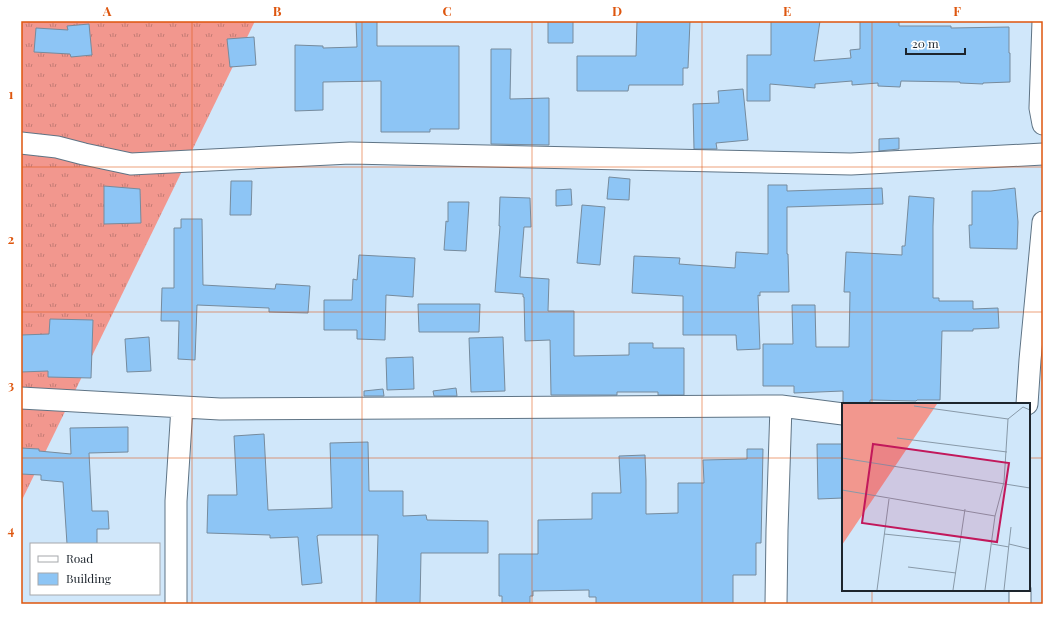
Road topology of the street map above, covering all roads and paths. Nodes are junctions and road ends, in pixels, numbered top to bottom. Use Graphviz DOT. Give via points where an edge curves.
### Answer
graph roads {
  1 [pos="1042,21"];
  2 [pos="1043,124"];
  3 [pos="21,143"];
  4 [pos="1043,154"];
  5 [pos="1043,222"];
  6 [pos="21,398"];
  7 [pos="1027,403"];
  8 [pos="781,406"];
  9 [pos="182,407"];
  10 [pos="842,414"];
  11 [pos="1020,591"];
  12 [pos="176,604"];
  13 [pos="776,604"];
  14 [pos="1020,604"];
  1 -- 2 [label="street" via="1040,108"];
  3 -- 4 [label="street" via="57,147 131,164 350,153 851,164"];
  5 -- 7 [label="street"];
  6 -- 9 [label="street"];
  8 -- 9 [label="street" via="220,409"];
  8 -- 10 [label="street"];
  8 -- 13 [label="street"];
  9 -- 12 [label="street" via="176,501"];
  11 -- 14 [label="street"];
}
